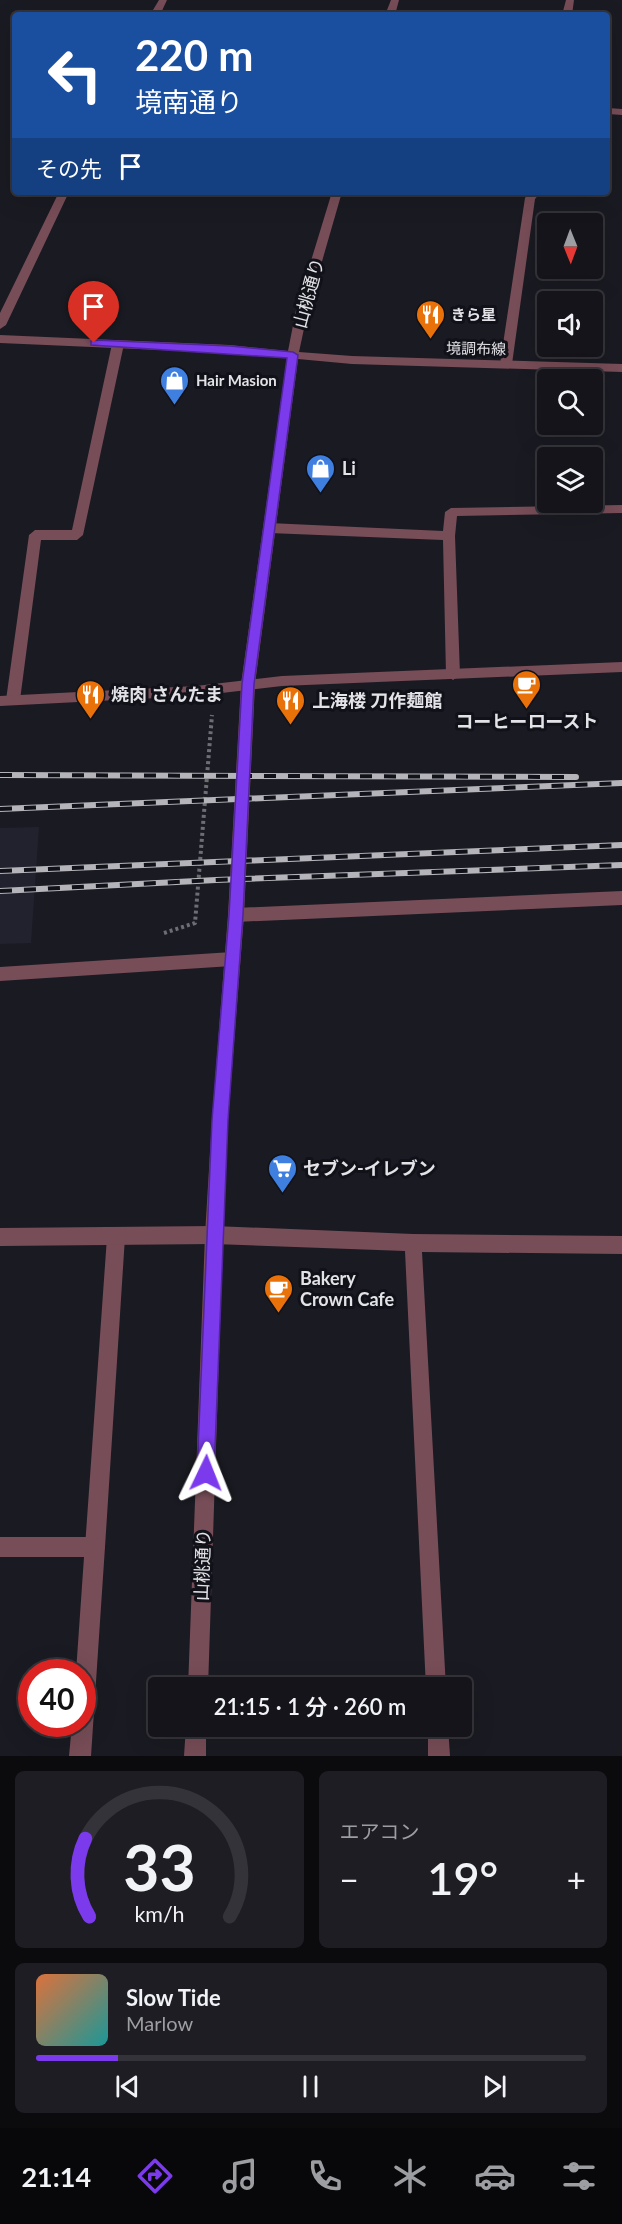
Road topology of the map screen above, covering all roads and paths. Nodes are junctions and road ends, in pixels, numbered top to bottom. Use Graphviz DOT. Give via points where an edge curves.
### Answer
graph roads {
  1 [pos="63,195"];
  2 [pos="336,195"];
  3 [pos="533,195"];
  4 [pos="0,325"];
  5 [pos="0,339"];
  6 [pos="118,344"];
  7 [pos="293,355"];
  8 [pos="506,364"];
  9 [pos="622,368"];
  10 [pos="622,509"];
  11 [pos="269,528"];
  12 [pos="449,536"];
  13 [pos="622,667"];
  14 [pos="453,675"];
  15 [pos="248,684"];
  16 [pos="6,700"];
  17 [pos="212,714"];
  18 [pos="622,898"];
  19 [pos="236,915"];
  20 [pos="161,934"];
  21 [pos="232,959"];
  22 [pos="0,974"];
  23 [pos="214,1235"];
  24 [pos="0,1237"];
  25 [pos="116,1237"];
  26 [pos="413,1243"];
  27 [pos="622,1245"];
  28 [pos="0,1547"];
  29 [pos="95,1547"];
  30 [pos="198,1677"];
  31 [pos="435,1677"];
  32 [pos="196,1737"];
  33 [pos="439,1737"];
  34 [pos="80,1756"];
  35 [pos="195,1756"];
  36 [pos="440,1756"];
  1 -- 4 [label="street"];
  2 -- 7 [label="street, 山桃通り" via="302,310"];
  3 -- 8 [label="street"];
  5 -- 6 [label="street, 境調布線"];
  6 -- 7 [label="street, 境調布線"];
  6 -- 16 [label="street" via="77,535 35,535"];
  7 -- 8 [label="street, 境調布線"];
  7 -- 11 [label="street, 山桃通り"];
  8 -- 9 [label="street, 境調布線"];
  10 -- 12 [label="street" via="451,512"];
  11 -- 12 [label="street"];
  11 -- 15 [label="street, 山桃通り"];
  12 -- 14 [label="street"];
  13 -- 14 [label="street"];
  14 -- 15 [label="street"];
  15 -- 16 [label="street" via="196,691"];
  15 -- 19 [label="street, 山桃通り"];
  17 -- 20 [label="path" via="195,923"];
  18 -- 19 [label="street"];
  19 -- 21 [label="street, 山桃通り"];
  21 -- 22 [label="street"];
  21 -- 23 [label="street, 山桃通り"];
  23 -- 25 [label="street"];
  23 -- 26 [label="street"];
  23 -- 30 [label="street, 山桃通り"];
  24 -- 25 [label="street"];
  25 -- 29 [label="street"];
  26 -- 27 [label="street"];
  26 -- 31 [label="street"];
  28 -- 29 [label="street"];
  29 -- 34 [label="street"];
  32 -- 35 [label="street"];
  33 -- 36 [label="street"];
}
